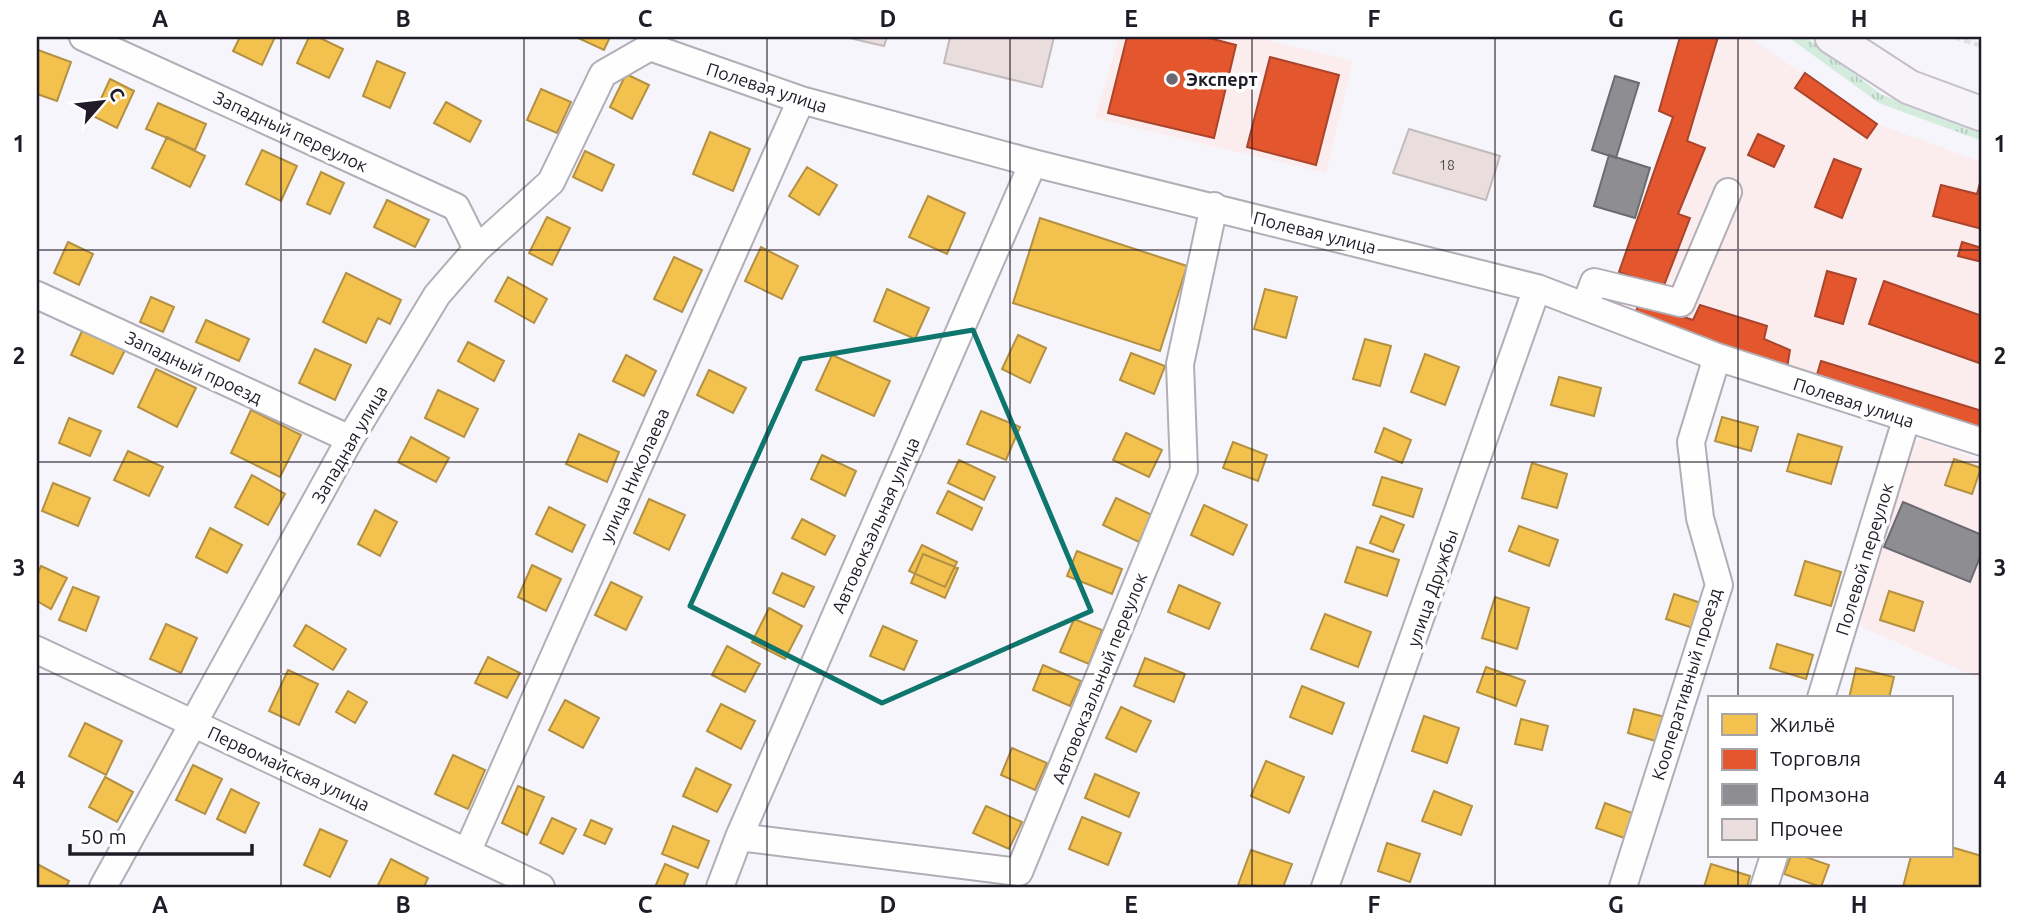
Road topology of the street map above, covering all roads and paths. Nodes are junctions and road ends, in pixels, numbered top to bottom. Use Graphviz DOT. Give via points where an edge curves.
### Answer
graph roads {
  1 [pos="83,37"];
  2 [pos="1832,37"];
  3 [pos="1954,37"];
  4 [pos="651,42"];
  5 [pos="1982,46"];
  6 [pos="801,100"];
  7 [pos="1982,114"];
  8 [pos="1033,163"];
  9 [pos="1728,192"];
  10 [pos="1213,206"];
  11 [pos="477,249"];
  12 [pos="1537,288"];
  13 [pos="37,295"];
  14 [pos="1585,306"];
  15 [pos="1717,357"];
  16 [pos="1906,420"];
  17 [pos="350,439"];
  18 [pos="1982,442"];
  19 [pos="37,650"];
  20 [pos="1822,696"];
  21 [pos="196,724"];
  22 [pos="739,837"];
  23 [pos="468,850"];
  24 [pos="1773,858"];
  25 [pos="103,887"];
  26 [pos="541,887"];
  27 [pos="720,887"];
  28 [pos="1325,887"];
  29 [pos="1623,887"];
  30 [pos="1764,887"];
  1 -- 11 [label="street, Западный переулок" via="456,207"];
  2 -- 7 [label="main road" via="1909,87"];
  3 -- 5 [label="path"];
  4 -- 6 [label="street, Полевая улица"];
  4 -- 11 [label="street, Западная улица" via="603,74 551,182"];
  6 -- 8 [label="street, Полевая улица"];
  6 -- 23 [label="street, улица Николаева"];
  8 -- 10 [label="street, Полевая улица"];
  8 -- 22 [label="street, Автовокзальная улица"];
  9 -- 14 [label="street" via="1681,303 1594,282"];
  10 -- 12 [label="street, Полевая улица"];
  10 -- 22 [label="street, Автовокзальный переулок" via="1180,364 1184,470 1019,872"];
  11 -- 17 [label="street, Западная улица" via="437,295"];
  12 -- 14 [label="street, Полевая улица"];
  12 -- 28 [label="street, улица Дружбы"];
  13 -- 17 [label="street, Западный проезд"];
  14 -- 15 [label="street, Полевая улица"];
  15 -- 16 [label="street, Полевая улица"];
  15 -- 29 [label="street, Кооперативный проезд" via="1691,442 1700,518 1719,585"];
  16 -- 18 [label="street, Полевая улица"];
  16 -- 20 [label="street, Полевой переулок"];
  17 -- 21 [label="street, Западная улица"];
  19 -- 21 [label="street, Первомайская улица"];
  21 -- 23 [label="street, Первомайская улица"];
  21 -- 25 [label="street, Западная улица"];
  22 -- 27 [label="street, Автовокзальная улица"];
  23 -- 26 [label="street, Первомайская улица"];
  24 -- 30 [label="street"];
}
